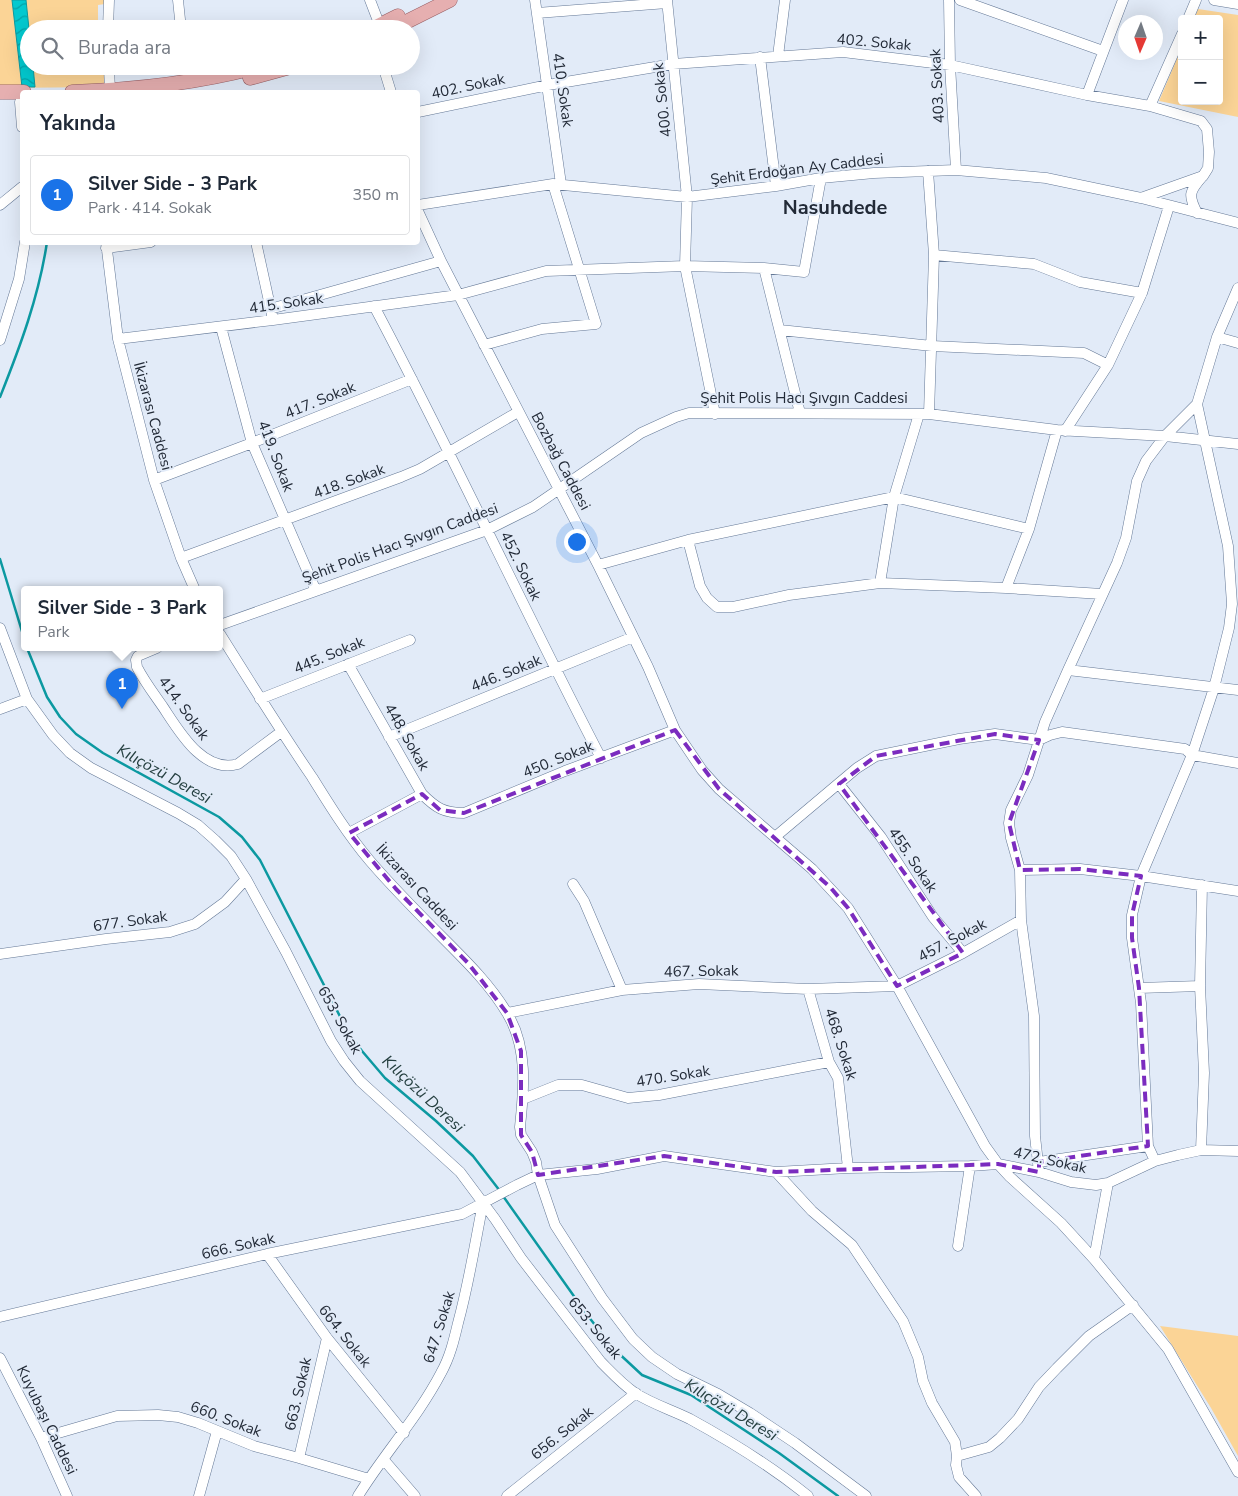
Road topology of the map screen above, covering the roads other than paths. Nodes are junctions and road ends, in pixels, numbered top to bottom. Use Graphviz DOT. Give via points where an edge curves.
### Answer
graph roads {
  1 [pos="109,0"];
  2 [pos="178,0"];
  3 [pos="370,0"];
  4 [pos="429,0"];
  5 [pos="450,0"];
  6 [pos="535,0"];
  7 [pos="785,0"];
  8 [pos="949,0"];
  9 [pos="960,0"];
  10 [pos="1123,0"];
  11 [pos="1196,0"];
  12 [pos="1214,0"];
  13 [pos="667,1"];
  14 [pos="1238,4"];
  15 [pos="537,13"];
  16 [pos="1190,15"];
  17 [pos="108,20"];
  18 [pos="180,20"];
  19 [pos="378,20"];
  20 [pos="395,20"];
  21 [pos="401,20"];
  22 [pos="1178,43"];
  23 [pos="1103,51"];
  24 [pos="778,56"];
  25 [pos="760,57"];
  26 [pos="673,64"];
  27 [pos="950,65"];
  28 [pos="109,75"];
  29 [pos="189,75"];
  30 [pos="221,75"];
  31 [pos="261,75"];
  32 [pos="386,75"];
  33 [pos="190,82"];
  34 [pos="548,85"];
  35 [pos="110,90"];
  36 [pos="130,90"];
  37 [pos="193,90"];
  38 [pos="390,90"];
  39 [pos="0,92"];
  40 [pos="1087,95"];
  41 [pos="20,98"];
  42 [pos="20,99"];
  43 [pos="0,101"];
  44 [pos="1150,106"];
  45 [pos="420,112"];
  46 [pos="928,170"];
  47 [pos="956,170"];
  48 [pos="1203,176"];
  49 [pos="821,178"];
  50 [pos="557,184"];
  51 [pos="776,186"];
  52 [pos="20,188"];
  53 [pos="687,198"];
  54 [pos="1141,198"];
  55 [pos="0,205"];
  56 [pos="420,205"];
  57 [pos="1169,206"];
  58 [pos="1197,213"];
  59 [pos="420,215"];
  60 [pos="1238,223"];
  61 [pos="24,245"];
  62 [pos="106,245"];
  63 [pos="257,245"];
  64 [pos="934,255"];
  65 [pos="441,261"];
  66 [pos="685,266"];
  67 [pos="764,268"];
  68 [pos="579,269"];
  69 [pos="1238,288"];
  70 [pos="1142,293"];
  71 [pos="458,295"];
  72 [pos="374,306"];
  73 [pos="270,309"];
  74 [pos="273,320"];
  75 [pos="221,327"];
  76 [pos="780,330"];
  77 [pos="1217,337"];
  78 [pos="118,339"];
  79 [pos="0,340"];
  80 [pos="1238,342"];
  81 [pos="484,345"];
  82 [pos="932,346"];
  83 [pos="1108,365"];
  84 [pos="412,379"];
  85 [pos="1197,404"];
  86 [pos="518,412"];
  87 [pos="800,413"];
  88 [pos="715,414"];
  89 [pos="924,414"];
  90 [pos="1061,430"];
  91 [pos="1165,436"];
  92 [pos="1204,440"];
  93 [pos="252,444"];
  94 [pos="1238,444"];
  95 [pos="448,453"];
  96 [pos="154,480"];
  97 [pos="559,489"];
  98 [pos="894,497"];
  99 [pos="285,521"];
  100 [pos="1029,529"];
  101 [pos="487,530"];
  102 [pos="688,540"];
  103 [pos="181,558"];
  104 [pos="598,565"];
  105 [pos="880,583"];
  106 [pos="193,586"];
  107 [pos="1006,588"];
  108 [pos="316,590"];
  109 [pos="1102,594"];
  110 [pos="1235,605"];
  111 [pos="223,624"];
  112 [pos="0,628"];
  113 [pos="633,637"];
  114 [pos="223,639"];
  115 [pos="410,640"];
  116 [pos="149,651"];
  117 [pos="348,664"];
  118 [pos="554,669"];
  119 [pos="1068,670"];
  120 [pos="1214,688"];
  121 [pos="1238,690"];
  122 [pos="27,699"];
  123 [pos="260,699"];
  124 [pos="0,709"];
  125 [pos="675,730"];
  126 [pos="281,732"];
  127 [pos="389,737"];
  128 [pos="1039,740"];
  129 [pos="1192,755"];
  130 [pos="601,758"];
  131 [pos="1238,763"];
  132 [pos="839,784"];
  133 [pos="422,794"];
  134 [pos="451,813"];
  135 [pos="349,833"];
  136 [pos="775,837"];
  137 [pos="1020,870"];
  138 [pos="1141,876"];
  139 [pos="246,878"];
  140 [pos="573,884"];
  141 [pos="1202,885"];
  142 [pos="1238,891"];
  143 [pos="1022,920"];
  144 [pos="963,953"];
  145 [pos="0,954"];
  146 [pos="896,986"];
  147 [pos="1200,986"];
  148 [pos="1139,988"];
  149 [pos="808,989"];
  150 [pos="622,990"];
  151 [pos="508,1013"];
  152 [pos="830,1062"];
  153 [pos="523,1098"];
  154 [pos="1148,1146"];
  155 [pos="1202,1150"];
  156 [pos="1238,1151"];
  157 [pos="1155,1161"];
  158 [pos="998,1164"];
  159 [pos="970,1166"];
  160 [pos="1039,1167"];
  161 [pos="848,1168"];
  162 [pos="776,1172"];
  163 [pos="538,1175"];
  164 [pos="1108,1183"];
  165 [pos="482,1203"];
  166 [pos="958,1246"];
  167 [pos="267,1254"];
  168 [pos="1094,1259"];
  169 [pos="1133,1305"];
  170 [pos="0,1317"];
  171 [pos="327,1338"];
  172 [pos="0,1358"];
  173 [pos="636,1393"];
  174 [pos="217,1431"];
  175 [pos="404,1433"];
  176 [pos="41,1438"];
  177 [pos="957,1456"];
  178 [pos="299,1458"];
  179 [pos="384,1460"];
  180 [pos="1238,1472"];
  181 [pos="369,1479"];
  182 [pos="67,1496"];
  183 [pos="199,1496"];
  184 [pos="358,1496"];
  185 [pos="415,1496"];
  186 [pos="507,1496"];
  187 [pos="808,1496"];
  188 [pos="866,1496"];
  189 [pos="976,1496"];
  1 -- 17 [label="street"];
  2 -- 18 [label="street"];
  3 -- 19 [label="street"];
  4 -- 20 [label="main road"];
  5 -- 21 [label="main road"];
  6 -- 15 [label="street, 410. Sokak"];
  7 -- 24 [label="street"];
  8 -- 27 [label="street, 403. Sokak"];
  9 -- 23 [label="street"];
  10 -- 23 [label="street"];
  11 -- 16 [label="street"];
  12 -- 14 [label="street"];
  13 -- 15 [label="street"];
  13 -- 26 [label="street, 400. Sokak"];
  15 -- 34 [label="street, 410. Sokak"];
  22 -- 44 [label="street"];
  23 -- 40 [label="street"];
  24 -- 25 [label="street, 402. Sokak"];
  24 -- 27 [label="street, 402. Sokak" via="843,52"];
  25 -- 26 [label="street, 402. Sokak"];
  25 -- 51 [label="street"];
  26 -- 34 [label="street, 402. Sokak"];
  26 -- 53 [label="street, 400. Sokak"];
  27 -- 40 [label="street, 402. Sokak"];
  27 -- 47 [label="street, 403. Sokak"];
  28 -- 35 [label="street"];
  29 -- 33 [label="street"];
  30 -- 33 [label="main road"];
  31 -- 37 [label="main road"];
  32 -- 38 [label="street"];
  33 -- 36 [label="main road"];
  34 -- 45 [label="street, 402. Sokak"];
  34 -- 50 [label="street, 410. Sokak"];
  39 -- 41 [label="main road"];
  40 -- 44 [label="street, 402. Sokak"];
  42 -- 43 [label="main road"];
  44 -- 48 [label="street, 402. Sokak" via="1201,121 1207,129 1209,152 1208,168"];
  46 -- 47 [label="street, Şehit Erdoğan Ay Caddesi"];
  46 -- 49 [label="street, Şehit Erdoğan Ay Caddesi"];
  46 -- 64 [label="street"];
  47 -- 54 [label="street, Şehit Erdoğan Ay Caddesi" via="1046,178"];
  48 -- 54 [label="street"];
  48 -- 58 [label="street, 402. Sokak" via="1192,189 1191,200"];
  49 -- 51 [label="street, Şehit Erdoğan Ay Caddesi"];
  49 -- 67 [label="street, 415. Sokak" via="804,272"];
  50 -- 53 [label="street, Şehit Erdoğan Ay Caddesi"];
  50 -- 56 [label="street, Şehit Erdoğan Ay Caddesi"];
  50 -- 68 [label="street, 410. Sokak"];
  51 -- 53 [label="street, Şehit Erdoğan Ay Caddesi"];
  52 -- 55 [label="street"];
  53 -- 66 [label="street, 400. Sokak"];
  54 -- 57 [label="street, Şehit Erdoğan Ay Caddesi"];
  57 -- 58 [label="street, Şehit Erdoğan Ay Caddesi"];
  57 -- 70 [label="street"];
  58 -- 60 [label="street, Şehit Erdoğan Ay Caddesi"];
  59 -- 65 [label="street, Bozbağ Caddesi"];
  61 -- 79 [label="street" via="19,279"];
  62 -- 78 [label="street, İkizarası Caddesi"];
  63 -- 73 [label="street"];
  64 -- 70 [label="street" via="1034,264 1080,282"];
  64 -- 82 [label="street"];
  65 -- 71 [label="street, Bozbağ Caddesi"];
  65 -- 73 [label="street"];
  66 -- 67 [label="street, 415. Sokak"];
  66 -- 68 [label="street, 415. Sokak"];
  66 -- 88 [label="street, 400. Sokak"];
  67 -- 76 [label="street"];
  68 -- 71 [label="street, 415. Sokak" via="546,271"];
  68 -- 81 [label="street, 410. Sokak" via="596,324 542,329"];
  69 -- 77 [label="street"];
  70 -- 83 [label="street"];
  71 -- 72 [label="street, 415. Sokak"];
  71 -- 81 [label="street, Bozbağ Caddesi"];
  72 -- 74 [label="street, 415. Sokak"];
  72 -- 84 [label="street, 452. Sokak"];
  73 -- 74 [label="street"];
  74 -- 75 [label="street, 415. Sokak"];
  75 -- 78 [label="street, 415. Sokak"];
  75 -- 93 [label="street, 419. Sokak"];
  76 -- 82 [label="street"];
  76 -- 87 [label="street"];
  77 -- 80 [label="street"];
  77 -- 85 [label="street"];
  78 -- 96 [label="street, İkizarası Caddesi"];
  81 -- 86 [label="street, Bozbağ Caddesi"];
  82 -- 83 [label="street" via="1084,353"];
  82 -- 89 [label="street"];
  83 -- 90 [label="street"];
  84 -- 93 [label="street, 417. Sokak"];
  84 -- 95 [label="street, 452. Sokak"];
  85 -- 91 [label="street"];
  85 -- 92 [label="street"];
  86 -- 95 [label="street, 418. Sokak"];
  86 -- 97 [label="street, Bozbağ Caddesi"];
  87 -- 88 [label="street, Şehit Polis Hacı Şıvgın Caddesi"];
  87 -- 89 [label="street, Şehit Polis Hacı Şıvgın Caddesi"];
  88 -- 97 [label="street, Şehit Polis Hacı Şıvgın Caddesi" via="689,413 652,427"];
  89 -- 90 [label="street, Şehit Polis Hacı Şıvgın Caddesi"];
  89 -- 98 [label="street"];
  90 -- 91 [label="street, Şehit Polis Hacı Şıvgın Caddesi"];
  90 -- 100 [label="street"];
  91 -- 92 [label="street, Şehit Polis Hacı Şıvgın Caddesi"];
  91 -- 109 [label="street" via="1146,461 1137,481 1126,538"];
  92 -- 94 [label="street, Şehit Polis Hacı Şıvgın Caddesi"];
  92 -- 110 [label="street" via="1228,546"];
  93 -- 96 [label="street, 417. Sokak"];
  93 -- 99 [label="street, 419. Sokak"];
  95 -- 99 [label="street, 418. Sokak" via="401,477"];
  95 -- 101 [label="street, 452. Sokak"];
  96 -- 103 [label="street, İkizarası Caddesi"];
  97 -- 101 [label="street, Şehit Polis Hacı Şıvgın Caddesi" via="533,507"];
  97 -- 104 [label="street, Bozbağ Caddesi"];
  98 -- 100 [label="street"];
  98 -- 102 [label="street"];
  98 -- 105 [label="street"];
  99 -- 103 [label="street, 418. Sokak"];
  99 -- 108 [label="street, 419. Sokak"];
  100 -- 107 [label="street"];
  101 -- 108 [label="street, Şehit Polis Hacı Şıvgın Caddesi"];
  101 -- 118 [label="street, 452. Sokak"];
  102 -- 104 [label="street"];
  102 -- 105 [label="street" via="700,586 717,607"];
  103 -- 106 [label="street, İkizarası Caddesi"];
  104 -- 113 [label="street, Bozbağ Caddesi"];
  105 -- 107 [label="street"];
  107 -- 109 [label="street"];
  108 -- 111 [label="street, Şehit Polis Hacı Şıvgın Caddesi"];
  109 -- 119 [label="street"];
  110 -- 120 [label="street"];
  112 -- 122 [label="street, 653. Sokak"];
  113 -- 118 [label="street, 446. Sokak"];
  113 -- 125 [label="street, Bozbağ Caddesi"];
  114 -- 123 [label="street, İkizarası Caddesi"];
  115 -- 117 [label="street, 445. Sokak"];
  116 -- 126 [label="street, 414. Sokak" via="138,656 138,670 189,744 200,754 222,766 238,764"];
  117 -- 123 [label="street, 445. Sokak"];
  117 -- 127 [label="street, 448. Sokak"];
  118 -- 127 [label="street, 446. Sokak"];
  118 -- 130 [label="street, 452. Sokak"];
  119 -- 120 [label="street"];
  119 -- 128 [label="street"];
  120 -- 121 [label="street"];
  120 -- 129 [label="street"];
  122 -- 124 [label="street"];
  122 -- 139 [label="street, 653. Sokak" via="53,736 70,753 91,768 198,825 231,856"];
  123 -- 126 [label="street, İkizarası Caddesi"];
  125 -- 130 [label="street, 450. Sokak"];
  125 -- 136 [label="street, Bozbağ Caddesi" via="710,780"];
  126 -- 135 [label="street, İkizarası Caddesi"];
  127 -- 133 [label="street, 448. Sokak"];
  128 -- 129 [label="street" via="1062,732 1186,749"];
  128 -- 132 [label="street" via="995,734 900,750 876,756"];
  128 -- 137 [label="street" via="1028,776 1011,810 1009,823"];
  129 -- 131 [label="street"];
  129 -- 138 [label="street"];
  130 -- 134 [label="street, 450. Sokak" via="464,813"];
  132 -- 136 [label="street"];
  132 -- 144 [label="street, 455. Sokak" via="881,837 933,917"];
  133 -- 134 [label="street, 448. Sokak" via="440,810"];
  133 -- 135 [label="street"];
  135 -- 151 [label="street, İkizarası Caddesi" via="396,889 468,963"];
  136 -- 146 [label="street, Bozbağ Caddesi" via="812,869 848,908"];
  137 -- 138 [label="street" via="1080,868"];
  137 -- 143 [label="street"];
  138 -- 141 [label="street"];
  138 -- 148 [label="street" via="1132,915"];
  139 -- 145 [label="street, 677. Sokak" via="225,902 196,924 170,932"];
  139 -- 165 [label="street, 653. Sokak" via="344,1061 360,1081 460,1172"];
  140 -- 150 [label="street" via="584,901"];
  141 -- 142 [label="street"];
  141 -- 147 [label="street"];
  143 -- 144 [label="street, 457. Sokak"];
  143 -- 160 [label="street" via="1034,1016 1034,1136"];
  144 -- 146 [label="street, 457. Sokak"];
  146 -- 149 [label="street, 467. Sokak"];
  146 -- 158 [label="street, Bozbağ Caddesi" via="984,1146"];
  147 -- 148 [label="street"];
  147 -- 155 [label="street" via="1204,1073"];
  148 -- 154 [label="street"];
  149 -- 150 [label="street, 467. Sokak" via="699,984"];
  149 -- 152 [label="street, 468. Sokak"];
  150 -- 151 [label="street, 467. Sokak"];
  151 -- 153 [label="street, İkizarası Caddesi" via="521,1051"];
  152 -- 153 [label="street, 470. Sokak" via="659,1095 628,1098 582,1085 558,1085"];
  152 -- 161 [label="street, 468. Sokak" via="838,1078"];
  153 -- 163 [label="street, İkizarası Caddesi" via="521,1135 532,1152"];
  154 -- 157 [label="street"];
  154 -- 160 [label="street"];
  155 -- 156 [label="street, 472. Sokak"];
  155 -- 157 [label="street, 472. Sokak"];
  157 -- 164 [label="street, 472. Sokak"];
  158 -- 159 [label="street, 472. Sokak"];
  158 -- 160 [label="street, 472. Sokak"];
  158 -- 168 [label="street, Bozbağ Caddesi"];
  159 -- 161 [label="street, 472. Sokak"];
  159 -- 166 [label="street"];
  160 -- 164 [label="street, 472. Sokak" via="1082,1184"];
  161 -- 162 [label="street, 472. Sokak"];
  162 -- 163 [label="street, 666. Sokak" via="664,1156"];
  162 -- 177 [label="street" via="812,1211 852,1245 903,1321 918,1356 923,1381 955,1442"];
  163 -- 165 [label="street, 666. Sokak"];
  163 -- 188 [label="street, İkizarası Caddesi" via="555,1226 602,1298 646,1351 676,1374 750,1413"];
  164 -- 168 [label="street"];
  165 -- 167 [label="street, 666. Sokak" via="462,1214"];
  165 -- 173 [label="street, 653. Sokak" via="601,1362"];
  165 -- 175 [label="street, 647. Sokak" via="465,1296 449,1356"];
  167 -- 170 [label="street, 666. Sokak"];
  167 -- 171 [label="street, 664. Sokak"];
  168 -- 169 [label="street, Bozbağ Caddesi"];
  169 -- 177 [label="street" via="1089,1336 1039,1387 1018,1419 1000,1438 989,1447"];
  169 -- 180 [label="street, Bozbağ Caddesi" via="1168,1349"];
  171 -- 175 [label="street, 664. Sokak"];
  171 -- 178 [label="street, 663. Sokak"];
  172 -- 176 [label="street, Kuyubaşı Caddesi"];
  173 -- 186 [label="street, 656. Sokak"];
  173 -- 187 [label="street, 653. Sokak" via="735,1444"];
  174 -- 176 [label="street, 660. Sokak" via="178,1417 126,1415"];
  174 -- 178 [label="street, 660. Sokak" via="254,1446"];
  174 -- 183 [label="street"];
  175 -- 179 [label="street, 647. Sokak"];
  176 -- 182 [label="street, Kuyubaşı Caddesi"];
  177 -- 189 [label="street" via="959,1476"];
  178 -- 181 [label="street, 660. Sokak"];
  179 -- 181 [label="street, 647. Sokak"];
  179 -- 185 [label="street"];
  181 -- 184 [label="street, 647. Sokak"];
}
